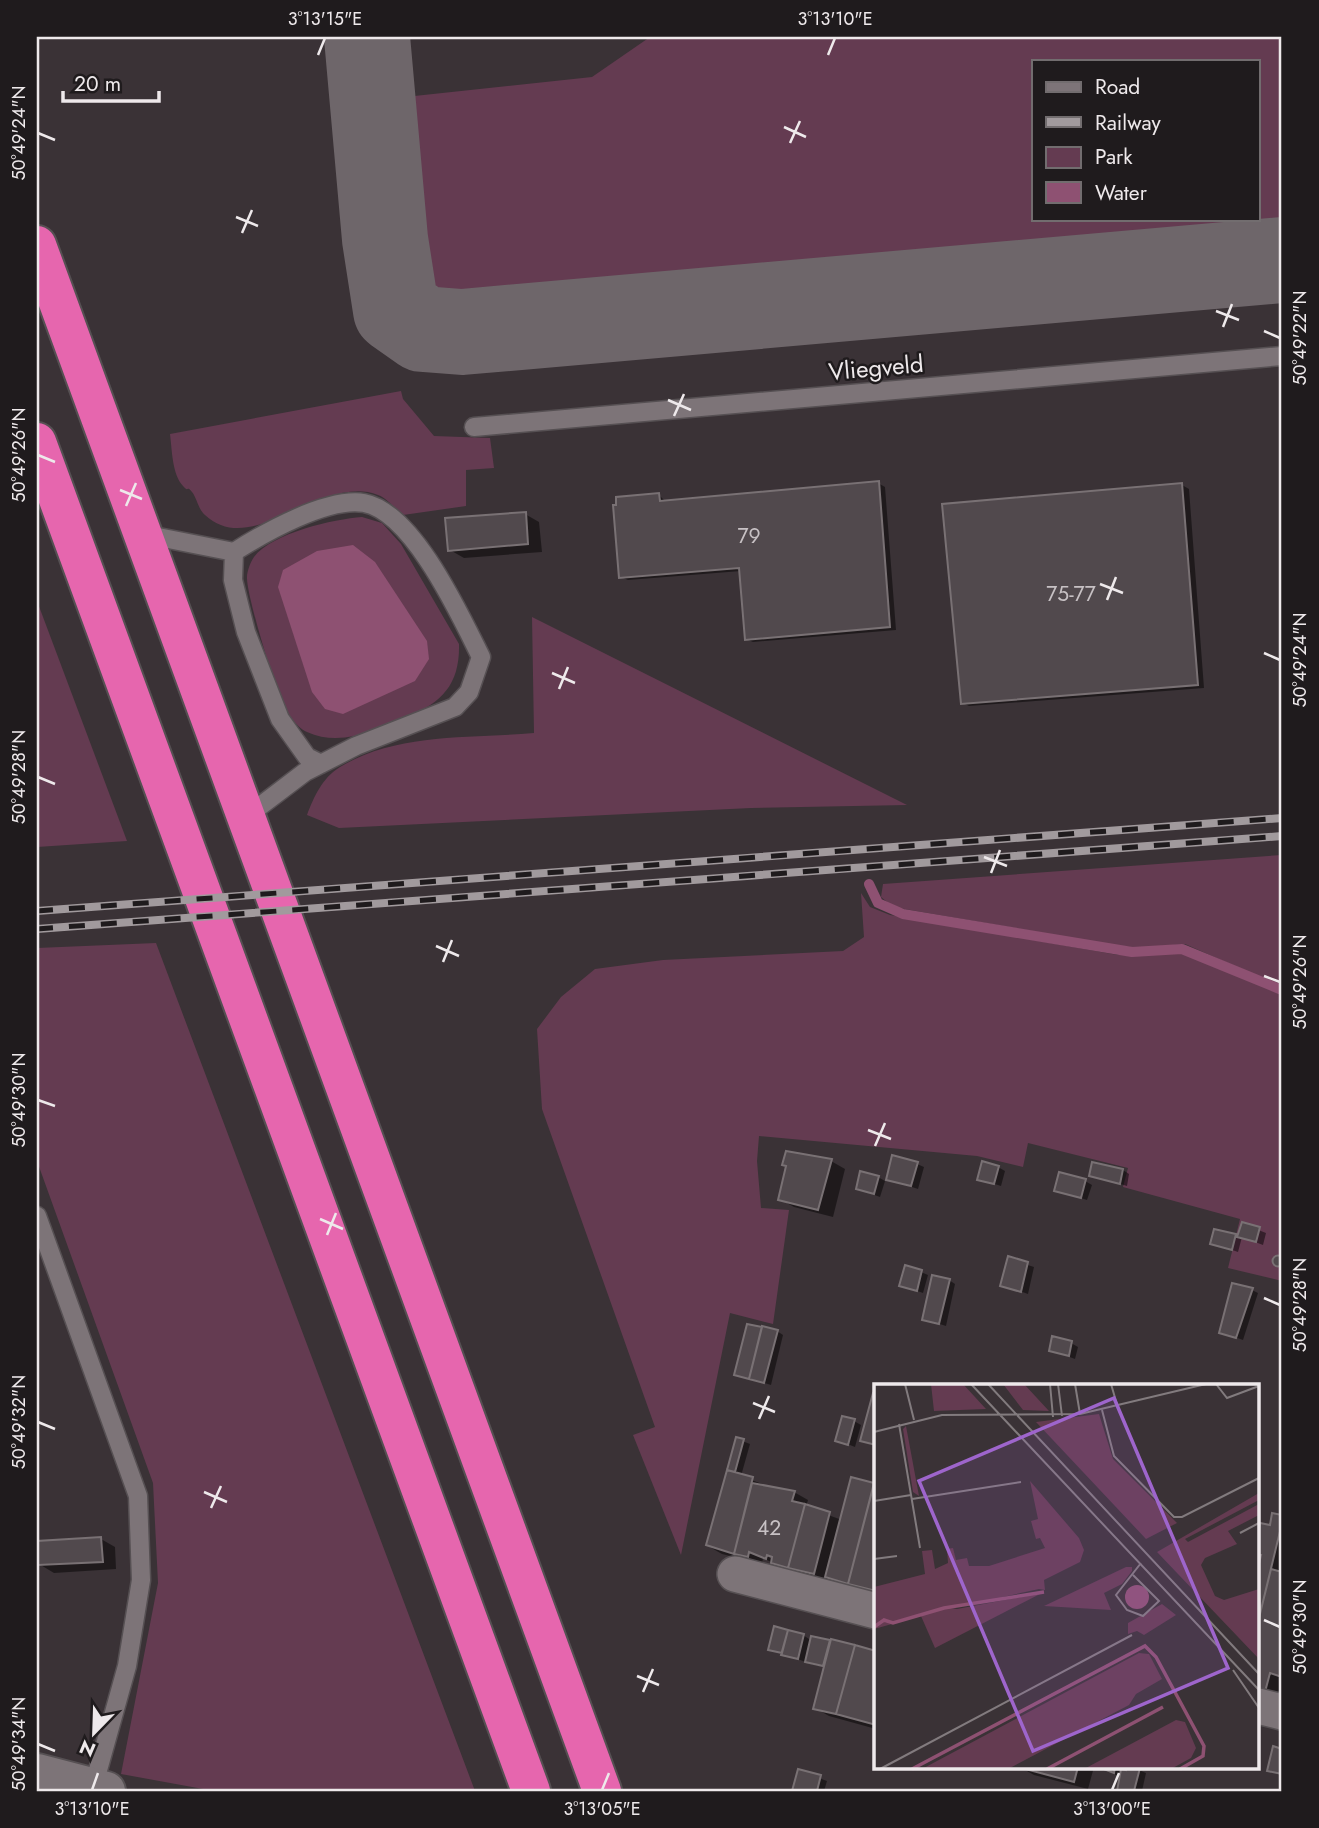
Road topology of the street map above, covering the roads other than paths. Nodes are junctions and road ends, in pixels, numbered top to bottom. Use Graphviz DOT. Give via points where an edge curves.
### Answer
graph roads {
  1 [pos="37,244"];
  2 [pos="1282,356"];
  3 [pos="474,427"];
  4 [pos="37,442"];
  5 [pos="143,534"];
  6 [pos="234,552"];
  7 [pos="321,764"];
  8 [pos="247,816"];
  9 [pos="37,1216"];
  10 [pos="735,1574"];
  11 [pos="874,1610"];
  12 [pos="1260,1706"];
  13 [pos="1282,1712"];
  14 [pos="37,1773"];
  15 [pos="99,1790"];
  16 [pos="528,1791"];
  17 [pos="603,1791"];
  1 -- 5 [label="highway"];
  2 -- 3 [label="lane, Vliegveld"];
  4 -- 16 [label="highway"];
  5 -- 6 [label="lane"];
  5 -- 8 [label="highway"];
  6 -- 7 [label="lane" via="233,580 246,632 279,719 307,757"];
  6 -- 7 [label="lane" via="265,532 338,505 363,503 390,514 443,580 481,657 469,692 455,707"];
  7 -- 8 [label="lane"];
  8 -- 17 [label="highway"];
  9 -- 15 [label="lane" via="138,1496 141,1580"];
  10 -- 11 [label="street"];
  12 -- 13 [label="street"];
  14 -- 15 [label="street"];
}
